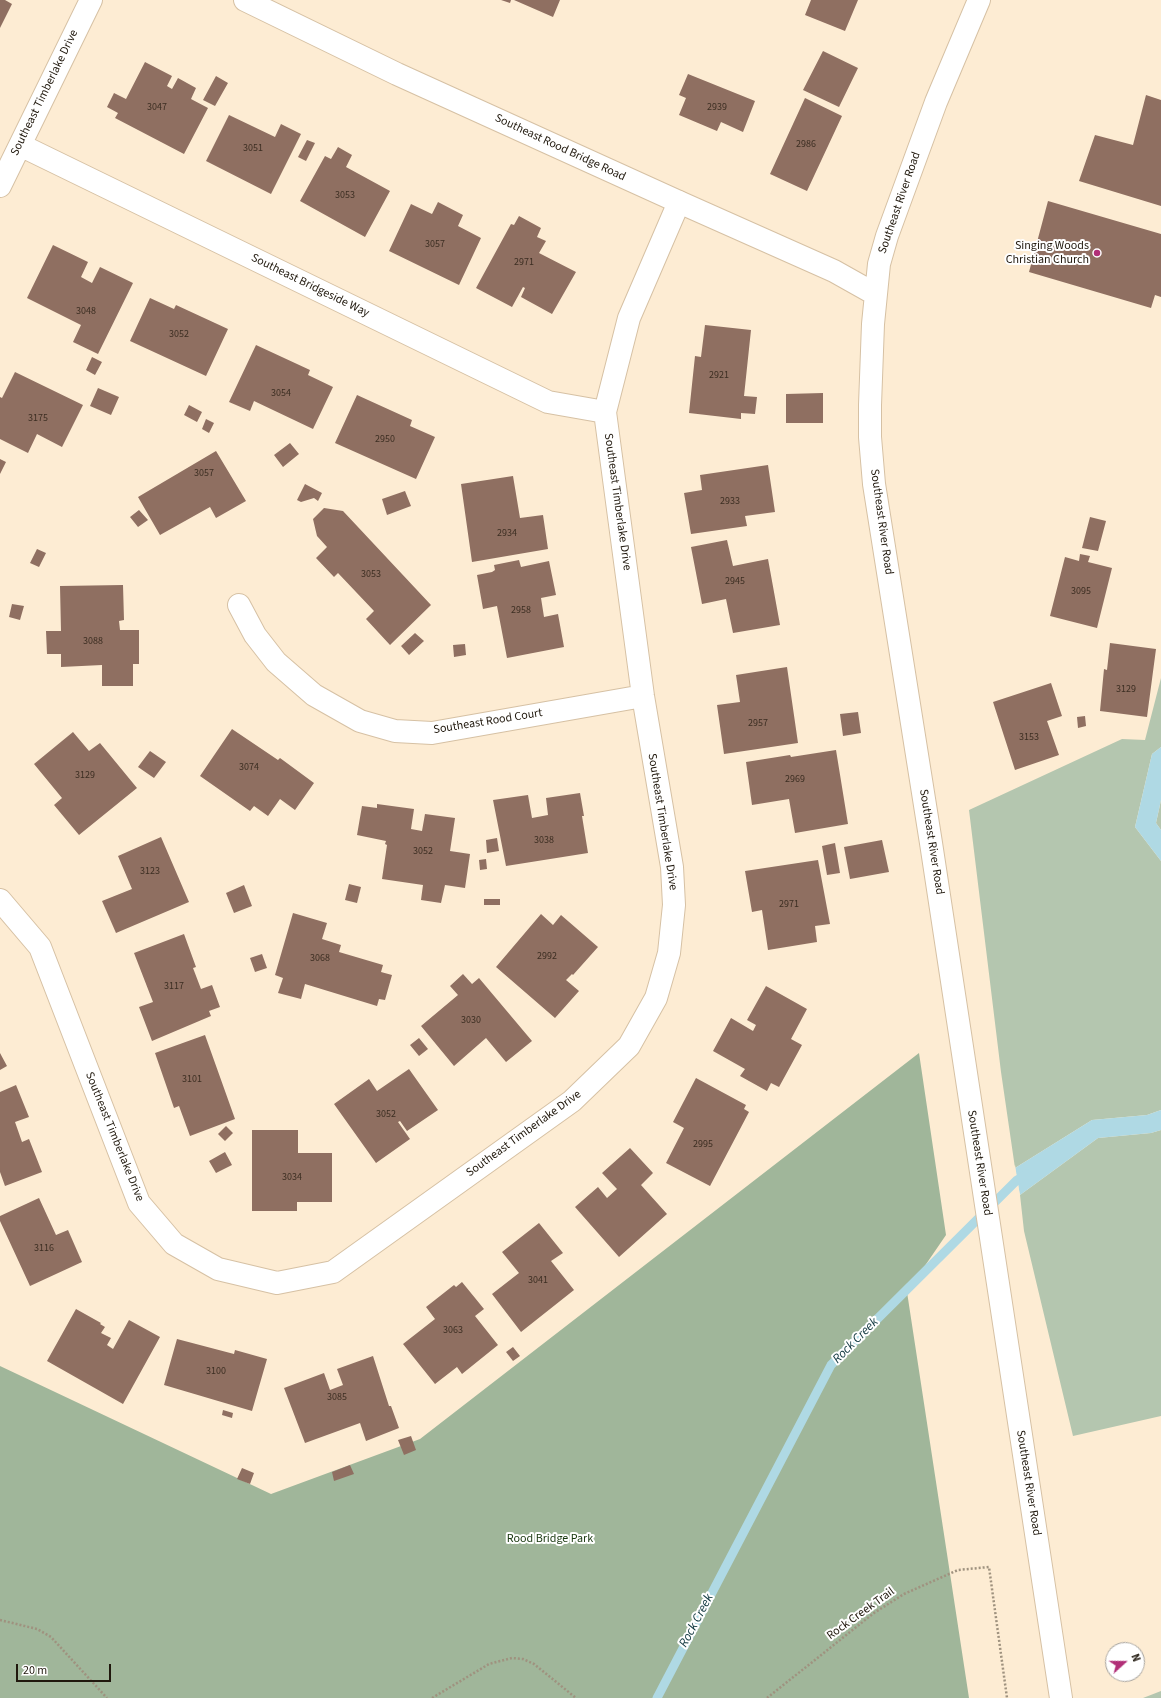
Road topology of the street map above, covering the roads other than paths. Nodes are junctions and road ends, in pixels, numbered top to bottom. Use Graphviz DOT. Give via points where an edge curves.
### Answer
graph roads {
  1 [pos="91,0"];
  2 [pos="245,0"];
  3 [pos="979,0"];
  4 [pos="20,145"];
  5 [pos="0,186"];
  6 [pos="679,202"];
  7 [pos="875,294"];
  8 [pos="605,412"];
  9 [pos="240,605"];
  10 [pos="643,696"];
  11 [pos="0,900"];
  12 [pos="1061,1698"];
  1 -- 4 [label="street, Southeast Timberlake Drive"];
  2 -- 6 [label="street, Southeast Rood Bridge Road" via="397,74"];
  3 -- 7 [label="street, Southeast River Road" via="936,102 888,236 879,264"];
  4 -- 5 [label="street, Southeast Timberlake Drive"];
  4 -- 8 [label="street, Southeast Bridgeside Way" via="548,402"];
  6 -- 7 [label="street, Southeast Rood Bridge Road" via="834,271"];
  6 -- 8 [label="street, Southeast Timberlake Drive" via="629,318"];
  7 -- 12 [label="street, Southeast River Road" via="870,406 874,484"];
  8 -- 10 [label="street, Southeast Timberlake Drive"];
  9 -- 10 [label="street, Southeast Rood Court" via="255,635 276,662 314,695 360,721 395,731 432,733"];
  10 -- 11 [label="street, Southeast Timberlake Drive" via="672,867 674,905 669,953 656,998 629,1046 572,1101 333,1272 277,1283 218,1269 174,1244 139,1203 40,947"];
}
